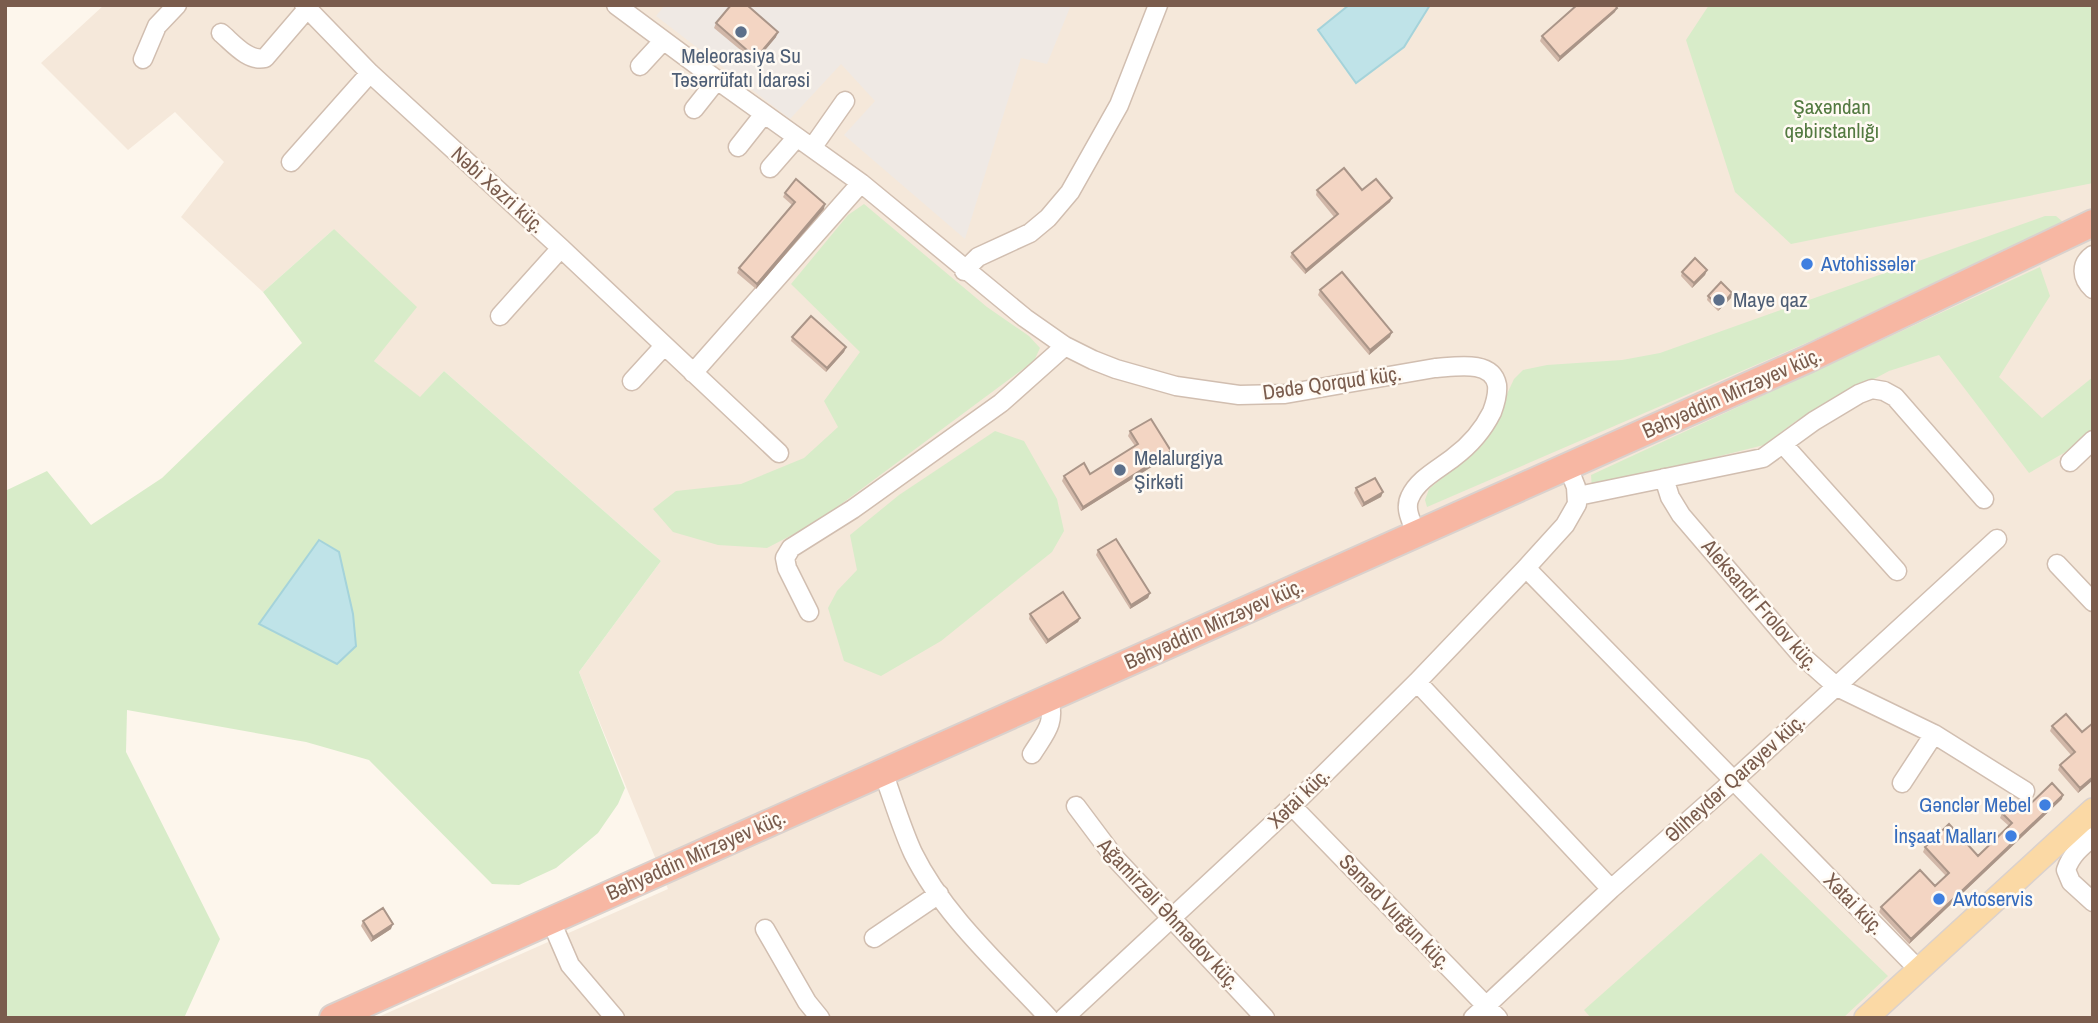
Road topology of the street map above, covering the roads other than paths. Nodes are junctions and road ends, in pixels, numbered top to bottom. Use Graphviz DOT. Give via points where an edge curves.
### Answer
graph roads {
  1 [pos="177,5"];
  2 [pos="616,5"];
  3 [pos="1158,5"];
  4 [pos="306,7"];
  5 [pos="221,33"];
  6 [pos="663,41"];
  7 [pos="143,59"];
  8 [pos="640,66"];
  9 [pos="370,74"];
  10 [pos="717,80"];
  11 [pos="845,101"];
  12 [pos="694,109"];
  13 [pos="764,114"];
  14 [pos="804,142"];
  15 [pos="738,147"];
  16 [pos="291,162"];
  17 [pos="771,168"];
  18 [pos="861,183"];
  19 [pos="2093,223"];
  20 [pos="561,248"];
  21 [pos="2093,255"];
  22 [pos="964,271"];
  23 [pos="2093,289"];
  24 [pos="500,316"];
  25 [pos="664,346"];
  26 [pos="1065,346"];
  27 [pos="694,373"];
  28 [pos="632,381"];
  29 [pos="2093,440"];
  30 [pos="1783,444"];
  31 [pos="779,453"];
  32 [pos="2070,462"];
  33 [pos="1567,467"];
  34 [pos="1664,478"];
  35 [pos="1578,496"];
  36 [pos="1984,499"];
  37 [pos="1416,533"];
  38 [pos="1997,539"];
  39 [pos="2057,564"];
  40 [pos="1526,568"];
  41 [pos="1897,571"];
  42 [pos="2093,602"];
  43 [pos="809,612"];
  44 [pos="1417,682"];
  45 [pos="1837,687"];
  46 [pos="1049,698"];
  47 [pos="1934,734"];
  48 [pos="1032,754"];
  49 [pos="883,772"];
  50 [pos="1733,781"];
  51 [pos="1902,783"];
  52 [pos="2025,791"];
  53 [pos="1076,806"];
  54 [pos="1292,806"];
  55 [pos="2093,810"];
  56 [pos="2093,837"];
  57 [pos="1611,889"];
  58 [pos="939,894"];
  59 [pos="2093,902"];
  60 [pos="1172,918"];
  61 [pos="551,921"];
  62 [pos="765,929"];
  63 [pos="874,938"];
  64 [pos="1918,969"];
  65 [pos="1486,1014"];
  66 [pos="333,1018"];
  67 [pos="615,1018"];
  68 [pos="820,1018"];
  69 [pos="1049,1018"];
  70 [pos="1063,1018"];
  71 [pos="1265,1018"];
  72 [pos="1866,1018"];
  1 -- 7 [label="street" via="157,26"];
  2 -- 6 [label="street, Dədə Qorqud küç."];
  3 -- 22 [label="street" via="1119,105 1070,192 1030,233 978,257"];
  4 -- 5 [label="street" via="264,58 249,57"];
  4 -- 9 [label="street, Nəbi Xəzri küç."];
  6 -- 8 [label="street"];
  6 -- 10 [label="street, Dədə Qorqud küç."];
  9 -- 16 [label="street"];
  9 -- 20 [label="street, Nəbi Xəzri küç."];
  10 -- 12 [label="street"];
  10 -- 13 [label="street, Dədə Qorqud küç."];
  11 -- 14 [label="street"];
  13 -- 14 [label="street, Dədə Qorqud küç."];
  13 -- 15 [label="street"];
  14 -- 17 [label="street"];
  14 -- 18 [label="street, Dədə Qorqud küç."];
  18 -- 22 [label="street, Dədə Qorqud küç."];
  18 -- 27 [label="street"];
  19 -- 33 [label="highway, Bəhyəddin Mirzəyev küç."];
  20 -- 24 [label="street"];
  20 -- 25 [label="street, Nəbi Xəzri küç."];
  21 -- 23 [label="street" via="2085,260 2082,271"];
  22 -- 26 [label="street, Dədə Qorqud küç."];
  25 -- 27 [label="street, Nəbi Xəzri küç."];
  25 -- 28 [label="street"];
  26 -- 37 [label="street, Dədə Qorqud küç." via="1149,379 1239,395 1285,394 1435,368 1482,368 1496,383 1494,406 1473,440 1409,497 1407,507"];
  26 -- 43 [label="street" via="1001,403 791,548 785,558"];
  27 -- 31 [label="street, Nəbi Xəzri küç."];
  29 -- 32 [label="street"];
  30 -- 34 [label="street" via="1763,458"];
  30 -- 36 [label="street" via="1859,394 1884,391 1895,397"];
  30 -- 41 [label="street"];
  33 -- 35 [label="street"];
  33 -- 37 [label="highway, Bəhyəddin Mirzəyev küç."];
  34 -- 35 [label="street"];
  34 -- 45 [label="street, Aleksandr Frolov küç." via="1670,497 1690,525 1801,655"];
  35 -- 40 [label="street, Xətai küç." via="1565,525"];
  37 -- 46 [label="highway, Bəhyəddin Mirzəyev küç."];
  38 -- 45 [label="street, Əliheydər Qarayev küç."];
  39 -- 42 [label="street"];
  40 -- 44 [label="street, Xətai küç."];
  40 -- 50 [label="street, Xətai küç."];
  44 -- 54 [label="street, Xətai küç."];
  44 -- 57 [label="street"];
  45 -- 47 [label="street, Aleksandr Frolov küç."];
  45 -- 50 [label="street, Əliheydər Qarayev küç."];
  46 -- 48 [label="street" via="1051,724"];
  46 -- 49 [label="highway, Bəhyəddin Mirzəyev küç."];
  47 -- 51 [label="street"];
  47 -- 52 [label="street, Aleksandr Frolov küç."];
  49 -- 58 [label="street" via="913,852"];
  49 -- 61 [label="highway, Bəhyəddin Mirzəyev küç."];
  50 -- 57 [label="street, Əliheydər Qarayev küç."];
  50 -- 64 [label="street, Xətai küç."];
  53 -- 60 [label="street, Ağamirzəli Əhmədov küç." via="1115,858"];
  54 -- 60 [label="street, Xətai küç."];
  54 -- 65 [label="street, Səməd Vurğun küç."];
  55 -- 64 [label="main road"];
  56 -- 59 [label="street" via="2077,850 2066,870 2071,882"];
  57 -- 65 [label="street, Əliheydər Qarayev küç."];
  58 -- 63 [label="street"];
  58 -- 69 [label="street"];
  60 -- 70 [label="street, Xətai küç."];
  60 -- 71 [label="street, Ağamirzəli Əhmədov küç."];
  61 -- 66 [label="highway, Bəhyəddin Mirzəyev küç."];
  61 -- 67 [label="street" via="570,965"];
  62 -- 68 [label="street"];
  64 -- 72 [label="main road"];
}
